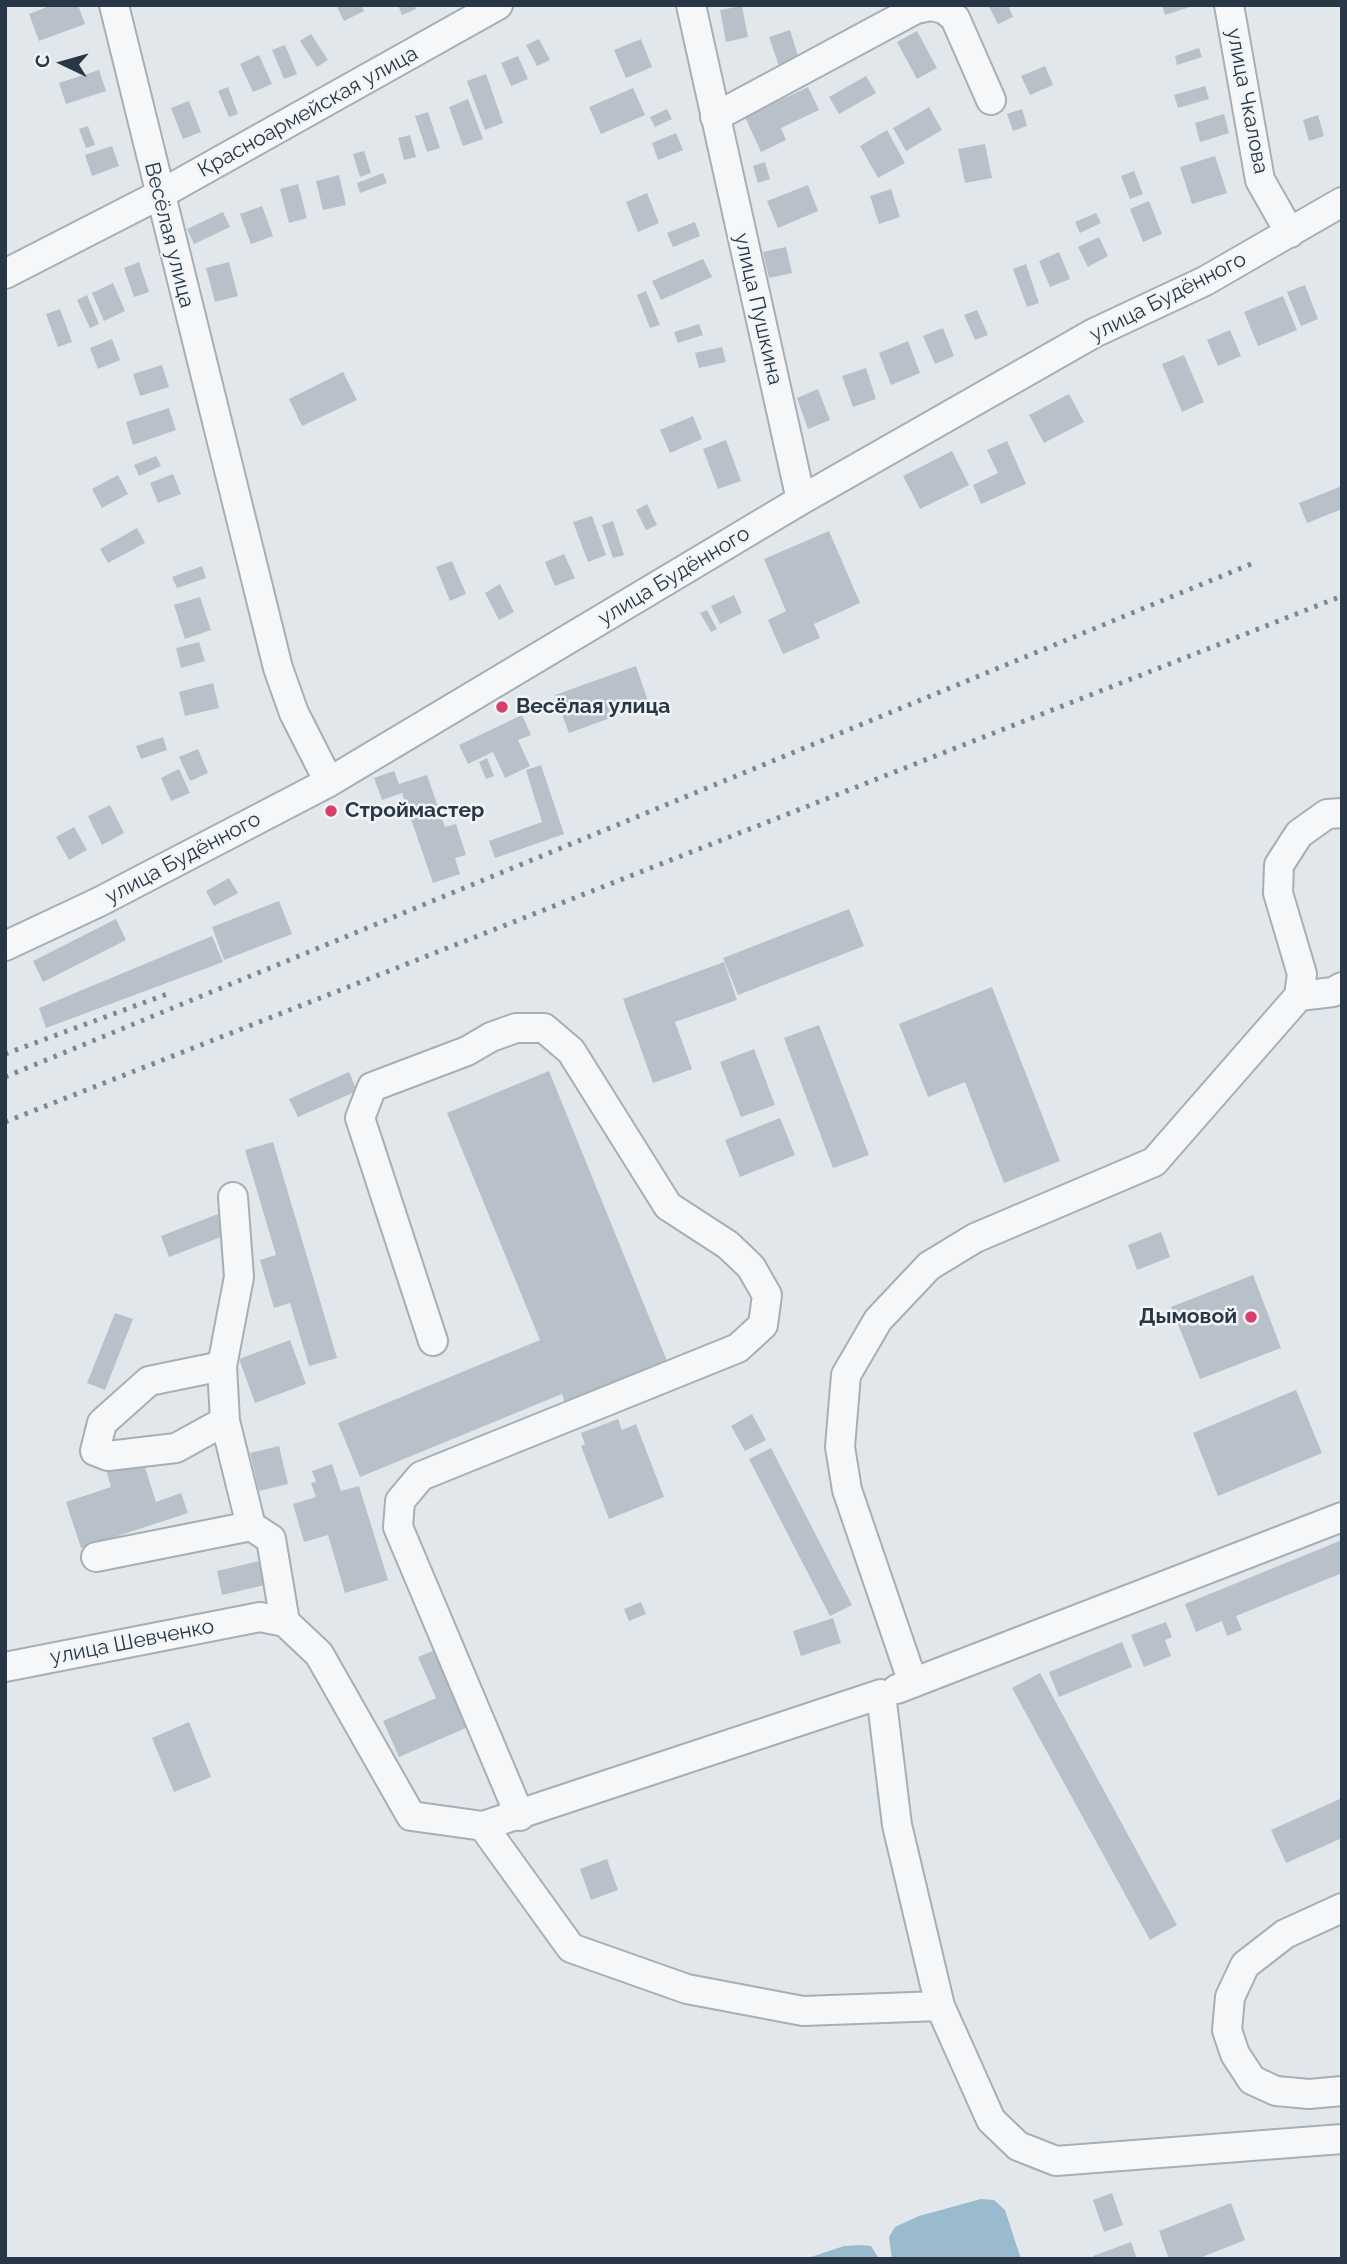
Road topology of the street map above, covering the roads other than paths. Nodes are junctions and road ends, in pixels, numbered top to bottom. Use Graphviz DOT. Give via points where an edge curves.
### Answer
graph roads {
  1 [pos="114,5"];
  2 [pos="498,5"];
  3 [pos="691,5"];
  4 [pos="1229,5"];
  5 [pos="991,100"];
  6 [pos="715,117"];
  7 [pos="159,195"];
  8 [pos="1342,202"];
  9 [pos="1290,233"];
  10 [pos="5,274"];
  11 [pos="801,500"];
  12 [pos="329,782"];
  13 [pos="1342,813"];
  14 [pos="5,946"];
  15 [pos="1342,987"];
  16 [pos="1299,996"];
  17 [pos="233,1197"];
  18 [pos="433,1341"];
  19 [pos="222,1366"];
  20 [pos="225,1421"];
  21 [pos="1342,1517"];
  22 [pos="251,1526"];
  23 [pos="96,1557"];
  24 [pos="272,1619"];
  25 [pos="5,1667"];
  26 [pos="913,1683"];
  27 [pos="881,1694"];
  28 [pos="520,1816"];
  29 [pos="483,1826"];
  30 [pos="1342,1908"];
  31 [pos="940,2006"];
  32 [pos="1342,2091"];
  33 [pos="1342,2138"];
  1 -- 7 [label="street, Весёлая улица"];
  2 -- 7 [label="street, Красноармейская улица"];
  3 -- 6 [label="street, улица Пушкина"];
  4 -- 9 [label="street, улица Чкалова" via="1261,180"];
  5 -- 6 [label="street" via="955,18 931,6 916,9"];
  6 -- 11 [label="street, улица Пушкина"];
  7 -- 10 [label="street, Красноармейская улица"];
  7 -- 12 [label="street, Весёлая улица" via="278,668 294,713"];
  8 -- 9 [label="street, улица Будённого"];
  9 -- 11 [label="street, улица Будённого" via="1205,281 1094,333"];
  11 -- 12 [label="street, улица Будённого"];
  12 -- 14 [label="street, улица Будённого"];
  13 -- 16 [label="street" via="1327,814 1299,834 1279,865 1278,893 1302,974"];
  15 -- 16 [label="street"];
  16 -- 26 [label="street" via="1154,1162 975,1237 929,1266 878,1320 846,1375 840,1447 848,1490"];
  17 -- 19 [label="street" via="239,1277"];
  18 -- 28 [label="street" via="360,1118 372,1087 516,1028 544,1028 571,1051 668,1206 728,1245 751,1267 767,1295 763,1325 738,1348 421,1476 400,1501 398,1527"];
  19 -- 20 [label="street"];
  19 -- 20 [label="street" via="149,1381 102,1423 95,1451 108,1456 176,1448"];
  20 -- 22 [label="street"];
  21 -- 26 [label="street"];
  22 -- 23 [label="street"];
  22 -- 24 [label="street" via="271,1539"];
  24 -- 25 [label="street, улица Шевченко"];
  24 -- 29 [label="street" via="319,1654 411,1816"];
  26 -- 27 [label="street"];
  27 -- 28 [label="street"];
  27 -- 31 [label="street" via="897,1825"];
  28 -- 29 [label="street"];
  29 -- 31 [label="street" via="571,1948 687,1989 803,2011"];
  30 -- 32 [label="street" via="1285,1934 1245,1965 1230,1997 1227,2030 1235,2054 1252,2080 1276,2091"];
  31 -- 33 [label="street" via="991,2120 1018,2146 1056,2161"];
}
